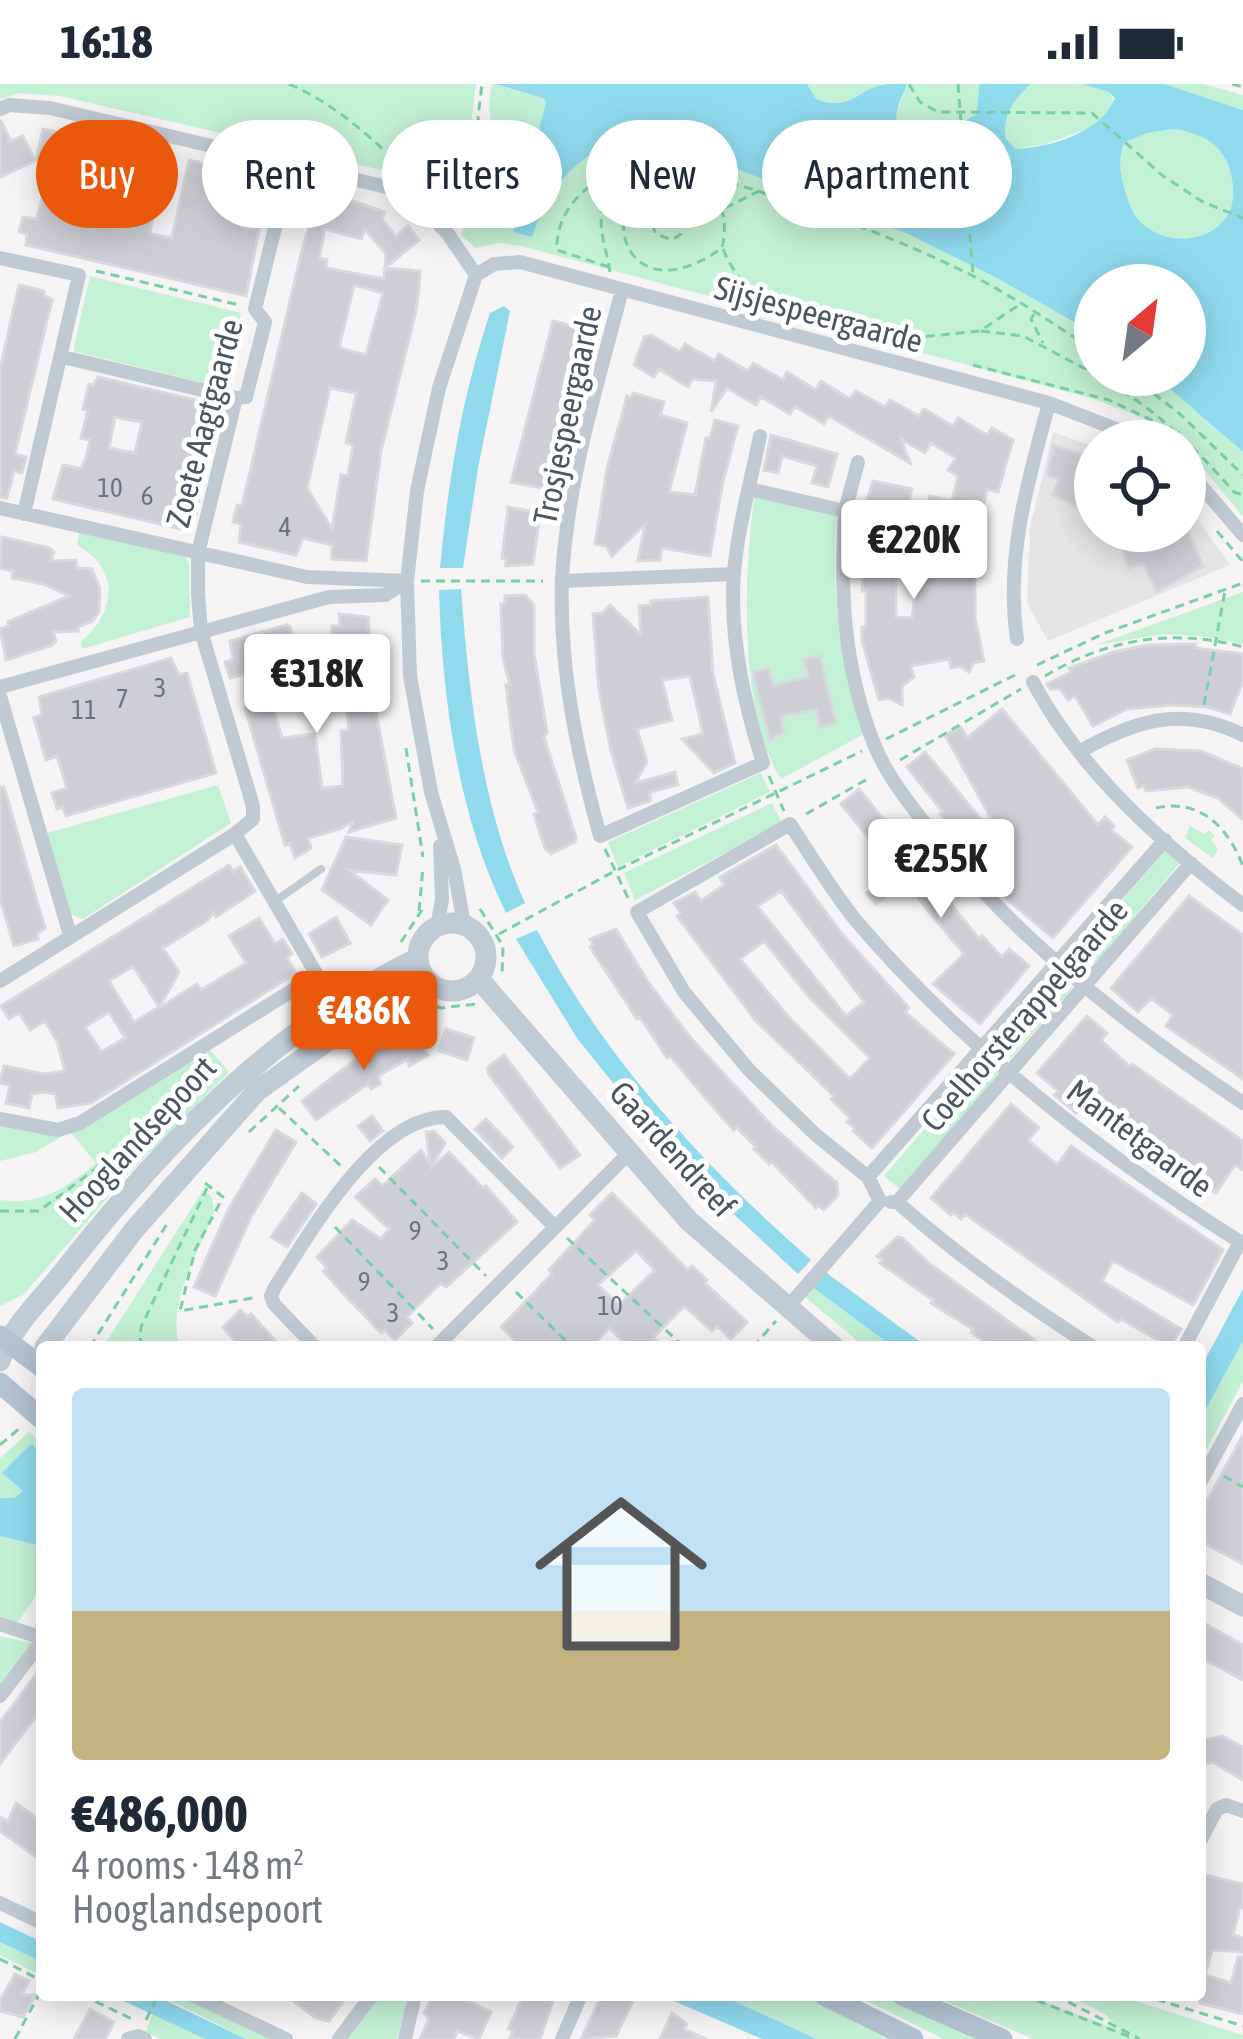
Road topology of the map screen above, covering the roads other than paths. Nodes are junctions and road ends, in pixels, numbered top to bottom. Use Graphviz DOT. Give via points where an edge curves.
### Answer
graph roads {
  1 [pos="0,110"];
  2 [pos="202,143"];
  3 [pos="358,180"];
  4 [pos="275,228"];
  5 [pos="0,257"];
  6 [pos="476,275"];
  7 [pos="616,288"];
  8 [pos="63,357"];
  9 [pos="236,398"];
  10 [pos="1049,403"];
  11 [pos="1093,420"];
  12 [pos="760,436"];
  13 [pos="857,462"];
  14 [pos="749,489"];
  15 [pos="1206,492"];
  16 [pos="0,508"];
  17 [pos="845,511"];
  18 [pos="24,514"];
  19 [pos="1243,535"];
  20 [pos="198,553"];
  21 [pos="734,574"];
  22 [pos="407,581"];
  23 [pos="562,581"];
  24 [pos="201,631"];
  25 [pos="1017,639"];
  26 [pos="1033,682"];
  27 [pos="0,692"];
  28 [pos="1243,735"];
  29 [pos="1079,752"];
  30 [pos="235,834"];
  31 [pos="1165,840"];
  32 [pos="1191,863"];
  33 [pos="321,869"];
  34 [pos="450,900"];
  35 [pos="273,902"];
  36 [pos="1243,905"];
  37 [pos="428,919"];
  38 [pos="464,924"];
  39 [pos="70,934"];
  40 [pos="1058,963"];
  41 [pos="411,972"];
  42 [pos="0,981"];
  43 [pos="486,986"];
  44 [pos="1085,986"];
  45 [pos="982,1048"];
  46 [pos="1012,1072"];
  47 [pos="1243,1103"];
  48 [pos="0,1119"];
  49 [pos="628,1154"];
  50 [pos="868,1177"];
  51 [pos="880,1201"];
  52 [pos="897,1202"];
  53 [pos="553,1226"];
  54 [pos="786,1309"];
  55 [pos="52,1341"];
  56 [pos="310,1341"];
  57 [pos="442,1341"];
  58 [pos="826,1341"];
  59 [pos="1084,1341"];
  60 [pos="1187,1341"];
  61 [pos="2,1346"];
  62 [pos="36,1355"];
  63 [pos="36,1359"];
  64 [pos="0,1379"];
  65 [pos="1243,1404"];
  66 [pos="36,1413"];
  67 [pos="1206,1472"];
  68 [pos="1206,1586"];
  69 [pos="1243,1606"];
  70 [pos="0,1624"];
  71 [pos="36,1638"];
  72 [pos="36,1648"];
  73 [pos="0,1696"];
  74 [pos="1243,1811"];
  75 [pos="1206,1830"];
  76 [pos="0,1903"];
  77 [pos="36,1916"];
  78 [pos="205,2001"];
  79 [pos="367,2001"];
  80 [pos="414,2001"];
  81 [pos="578,2001"];
  82 [pos="836,2001"];
  83 [pos="916,2001"];
  84 [pos="286,2039"];
  85 [pos="339,2039"];
  86 [pos="405,2039"];
  87 [pos="562,2039"];
  88 [pos="913,2039"];
  89 [pos="1002,2039"];
  1 -- 2 [label="street" via="50,108"];
  3 -- 6 [label="street" via="408,192 451,231"];
  4 -- 9 [label="street, Zoete Aagtgaarde" via="255,309 265,322 246,397"];
  5 -- 8 [label="street" via="79,275"];
  6 -- 7 [label="street, Sijsjespeergaarde" via="520,262"];
  6 -- 22 [label="street" via="439,388"];
  7 -- 10 [label="street, Sijsjespeergaarde"];
  7 -- 23 [label="street, Trosjespeergaarde" via="569,509"];
  8 -- 9 [label="street"];
  8 -- 18 [label="street"];
  9 -- 20 [label="street, Zoete Aagtgaarde"];
  10 -- 11 [label="street, Sijsjespeergaarde"];
  10 -- 25 [label="street" via="1018,517"];
  12 -- 14 [label="street"];
  13 -- 17 [label="street"];
  14 -- 17 [label="street"];
  14 -- 21 [label="street"];
  15 -- 19 [label="street"];
  16 -- 18 [label="street"];
  17 -- 40 [label="street" via="840,589 847,646 874,745 956,862"];
  18 -- 20 [label="street"];
  20 -- 22 [label="street" via="307,577"];
  20 -- 24 [label="street, Zoete Aagtgaarde"];
  21 -- 23 [label="street"];
  21 -- 23 [label="street, Trosjespeergaarde" via="737,652 763,763 600,836 578,753"];
  22 -- 24 [label="street" via="385,595 329,597"];
  22 -- 34 [label="street" via="410,676 454,869"];
  24 -- 27 [label="street"];
  24 -- 30 [label="street, Zoete Aagtgaarde" via="253,806 253,819"];
  26 -- 29 [label="street"];
  27 -- 39 [label="street"];
  28 -- 29 [label="street" via="1172,718 1122,728"];
  29 -- 31 [label="street"];
  30 -- 35 [label="street"];
  30 -- 39 [label="street"];
  31 -- 32 [label="street"];
  31 -- 40 [label="street, Coelhorsterappelgaarde"];
  32 -- 36 [label="street"];
  32 -- 44 [label="street, Coelhorsterappelgaarde"];
  33 -- 35 [label="lane"];
  34 -- 37 [label="street"];
  34 -- 38 [label="street"];
  35 -- 48 [label="street" via="317,975 80,1123 58,1130"];
  37 -- 38 [label="street"];
  37 -- 41 [label="street"];
  38 -- 43 [label="street" via="486,950"];
  39 -- 42 [label="street"];
  40 -- 44 [label="street"];
  40 -- 45 [label="street, Coelhorsterappelgaarde"];
  41 -- 43 [label="street" via="448,991"];
  41 -- 55 [label="street, Hooglandsepoort" via="257,1091 134,1230"];
  41 -- 61 [label="street, Hooglandsepoort" via="321,1013 240,1075"];
  43 -- 49 [label="street, Gaardendreef"];
  44 -- 46 [label="street, Coelhorsterappelgaarde"];
  44 -- 47 [label="street"];
  45 -- 46 [label="street, Mantetgaarde"];
  45 -- 50 [label="street, Coelhorsterappelgaarde"];
  45 -- 50 [label="street, Mantetgaarde" via="856,921 790,824 637,912 684,992 749,1070"];
  46 -- 52 [label="street, Coelhorsterappelgaarde"];
  46 -- 60 [label="street, Mantetgaarde" via="1079,1132 1240,1242"];
  49 -- 53 [label="street"];
  49 -- 54 [label="street, Gaardendreef"];
  50 -- 51 [label="street"];
  51 -- 52 [label="street"];
  51 -- 54 [label="street"];
  52 -- 59 [label="street"];
  53 -- 56 [label="street" via="446,1117 411,1124 352,1176 271,1296"];
  53 -- 57 [label="street"];
  54 -- 58 [label="street, Gaardendreef"];
  61 -- 62 [label="main road"];
  63 -- 64 [label="street, Hooglandsepoort"];
  64 -- 66 [label="main road"];
  65 -- 67 [label="street"];
  68 -- 69 [label="street"];
  70 -- 71 [label="street"];
  72 -- 73 [label="street"];
  74 -- 75 [label="street" via="1226,1805"];
  76 -- 77 [label="street"];
  78 -- 84 [label="street"];
  79 -- 85 [label="street"];
  80 -- 86 [label="street"];
  81 -- 87 [label="street"];
  82 -- 88 [label="main road"];
  83 -- 89 [label="main road"];
}
